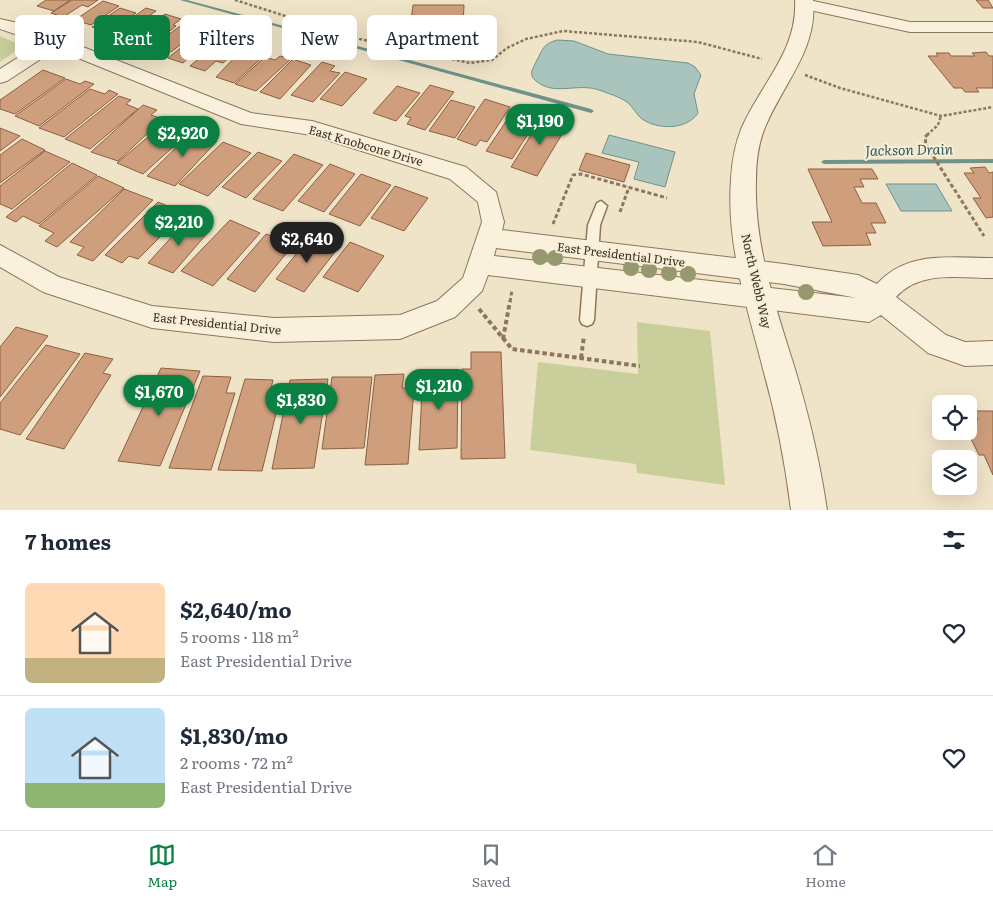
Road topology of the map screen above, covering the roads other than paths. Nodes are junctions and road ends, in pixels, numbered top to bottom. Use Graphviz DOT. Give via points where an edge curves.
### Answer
graph roads {
  1 [pos="802,2"];
  2 [pos="0,24"];
  3 [pos="993,27"];
  4 [pos="15,29"];
  5 [pos="84,55"];
  6 [pos="26,60"];
  7 [pos="0,77"];
  8 [pos="601,206"];
  9 [pos="488,238"];
  10 [pos="592,251"];
  11 [pos="0,255"];
  12 [pos="480,264"];
  13 [pos="993,268"];
  14 [pos="752,270"];
  15 [pos="590,278"];
  16 [pos="759,298"];
  17 [pos="879,299"];
  18 [pos="587,320"];
  19 [pos="993,353"];
  20 [pos="809,510"];
  1 -- 3 [label="street" via="910,27"];
  1 -- 14 [label="street, North Webb Way" via="804,21 793,59 767,100 748,142 743,192 745,235"];
  2 -- 4 [label="street, East Knobcone Drive"];
  5 -- 9 [label="street, East Knobcone Drive" via="248,119 312,128 458,173 488,198 493,222"];
  6 -- 7 [label="street"];
  8 -- 10 [label="lane" via="594,225"];
  9 -- 10 [label="street, East Presidential Drive"];
  9 -- 12 [label="street, East Presidential Drive"];
  10 -- 14 [label="street, East Presidential Drive"];
  10 -- 15 [label="lane"];
  11 -- 12 [label="street, East Presidential Drive" via="52,285 152,318 274,330 400,327 446,309 473,284"];
  12 -- 15 [label="street"];
  13 -- 17 [label="street" via="922,268 897,279"];
  14 -- 16 [label="street, North Webb Way"];
  14 -- 17 [label="street, East Presidential Drive" via="858,286"];
  15 -- 16 [label="street"];
  15 -- 18 [label="lane"];
  16 -- 17 [label="street" via="870,312"];
  16 -- 20 [label="street, North Webb Way" via="803,467"];
  17 -- 19 [label="street, East Presidential Drive" via="937,344 965,354"];
}
